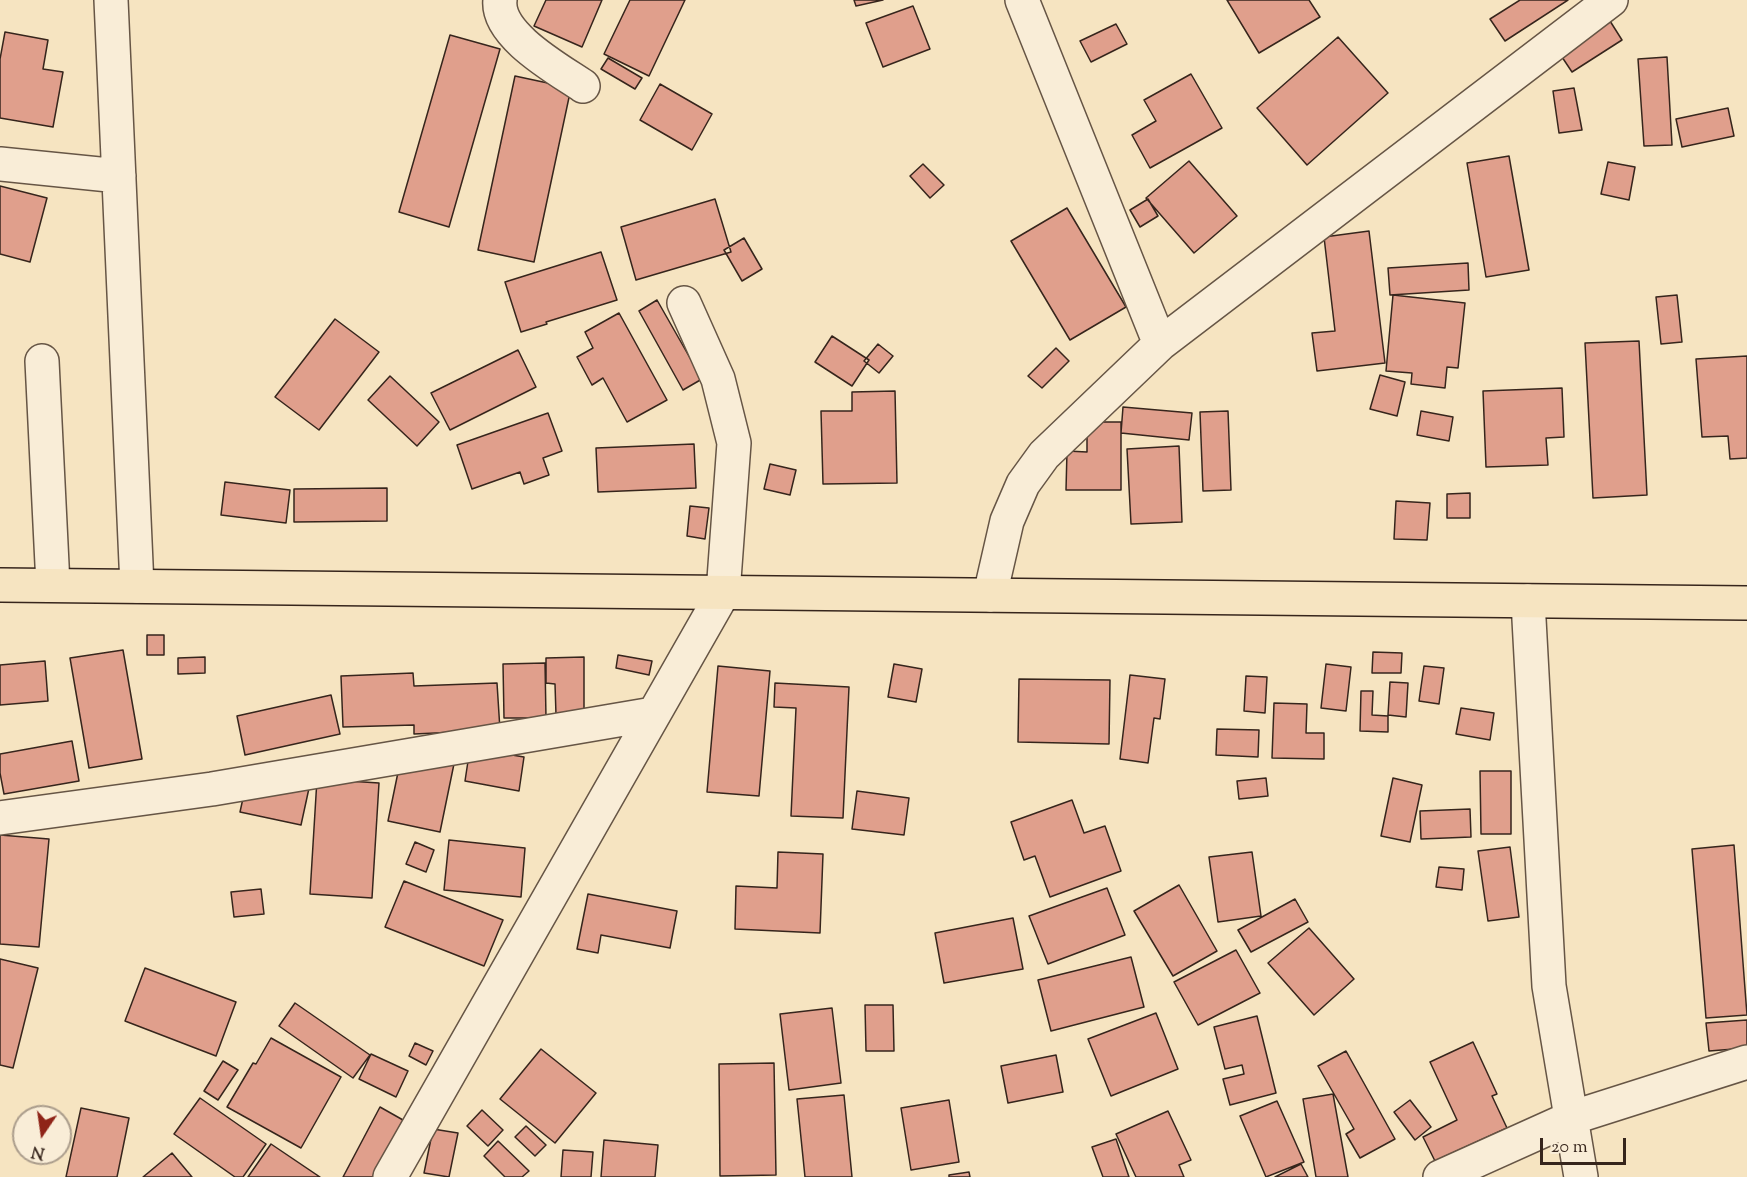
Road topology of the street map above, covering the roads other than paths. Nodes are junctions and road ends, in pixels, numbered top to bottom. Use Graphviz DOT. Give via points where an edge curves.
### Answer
graph roads {
  1 [pos="111,0"];
  2 [pos="500,0"];
  3 [pos="1022,0"];
  4 [pos="1611,0"];
  5 [pos="584,86"];
  6 [pos="0,164"];
  7 [pos="119,176"];
  8 [pos="684,303"];
  9 [pos="1160,344"];
  10 [pos="42,361"];
  11 [pos="0,585"];
  12 [pos="53,585"];
  13 [pos="136,586"];
  14 [pos="723,592"];
  15 [pos="990,595"];
  16 [pos="1528,601"];
  17 [pos="1747,603"];
  18 [pos="653,714"];
  19 [pos="0,818"];
  20 [pos="1747,1062"];
  21 [pos="1571,1118"];
  22 [pos="390,1177"];
  23 [pos="1440,1177"];
  24 [pos="1581,1177"];
  1 -- 7 [label="street"];
  2 -- 5 [label="street" via="499,8 521,42"];
  3 -- 9 [label="street"];
  4 -- 9 [label="street"];
  6 -- 7 [label="street"];
  7 -- 13 [label="street"];
  8 -- 14 [label="street" via="718,379 734,443"];
  9 -- 15 [label="street" via="1044,455 1023,484 1007,521"];
  10 -- 12 [label="street"];
  11 -- 12 [label="main road"];
  12 -- 13 [label="main road"];
  13 -- 14 [label="main road"];
  14 -- 15 [label="main road"];
  14 -- 18 [label="street"];
  15 -- 16 [label="main road"];
  16 -- 17 [label="main road"];
  16 -- 21 [label="street" via="1549,986"];
  18 -- 19 [label="street" via="212,789"];
  18 -- 22 [label="street"];
  20 -- 21 [label="street"];
  21 -- 23 [label="street"];
  21 -- 24 [label="street"];
}
